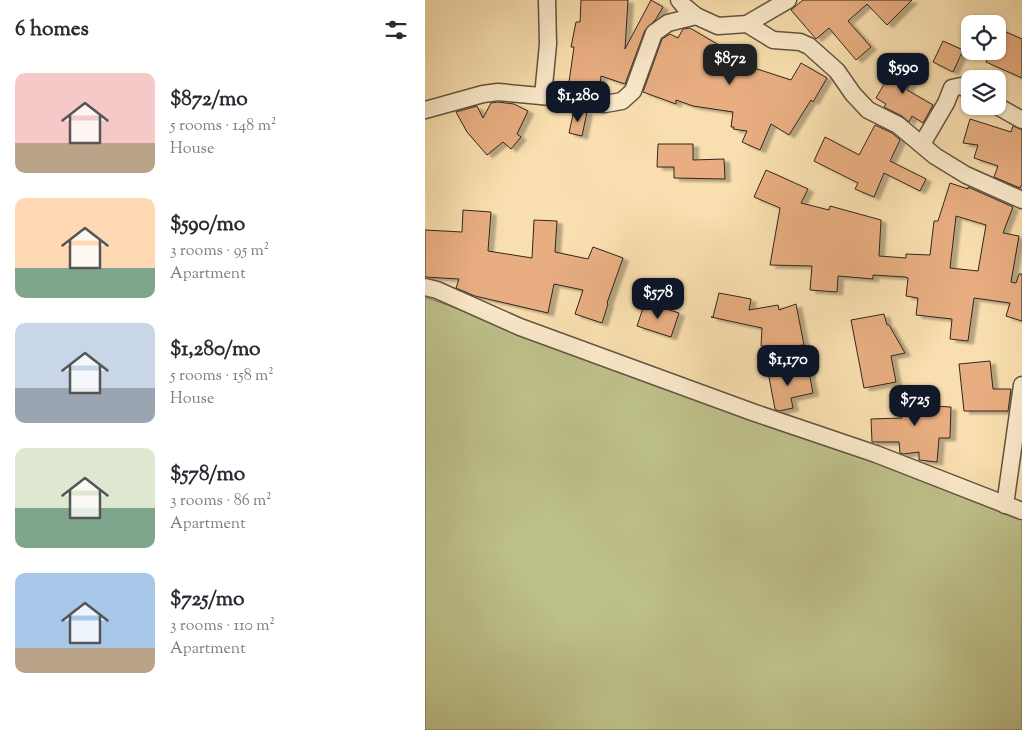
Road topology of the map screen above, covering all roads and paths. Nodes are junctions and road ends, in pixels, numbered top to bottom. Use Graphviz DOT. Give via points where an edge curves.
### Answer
graph roads {
  1 [pos="547,0"];
  2 [pos="679,0"];
  3 [pos="788,0"];
  4 [pos="696,16"];
  5 [pos="747,24"];
  6 [pos="961,86"];
  7 [pos="543,96"];
  8 [pos="425,110"];
  9 [pos="1006,111"];
  10 [pos="1022,120"];
  11 [pos="922,144"];
  12 [pos="1022,200"];
  13 [pos="425,287"];
  14 [pos="1022,385"];
  15 [pos="1005,505"];
  16 [pos="1022,511"];
  1 -- 7 [label="street" via="548,44"];
  2 -- 4 [label="street"];
  3 -- 5 [label="street"];
  4 -- 5 [label="street" via="717,26"];
  4 -- 7 [label="street" via="668,23 654,33 633,91 622,101 605,104"];
  5 -- 11 [label="street" via="773,40 809,46 837,71 868,110 898,125"];
  6 -- 11 [label="street" via="952,88"];
  7 -- 8 [label="street" via="491,92"];
  9 -- 10 [label="street"];
  11 -- 12 [label="street" via="935,156 967,175"];
  13 -- 15 [label="street" via="520,327 875,454"];
  14 -- 15 [label="street"];
  15 -- 16 [label="street"];
}
